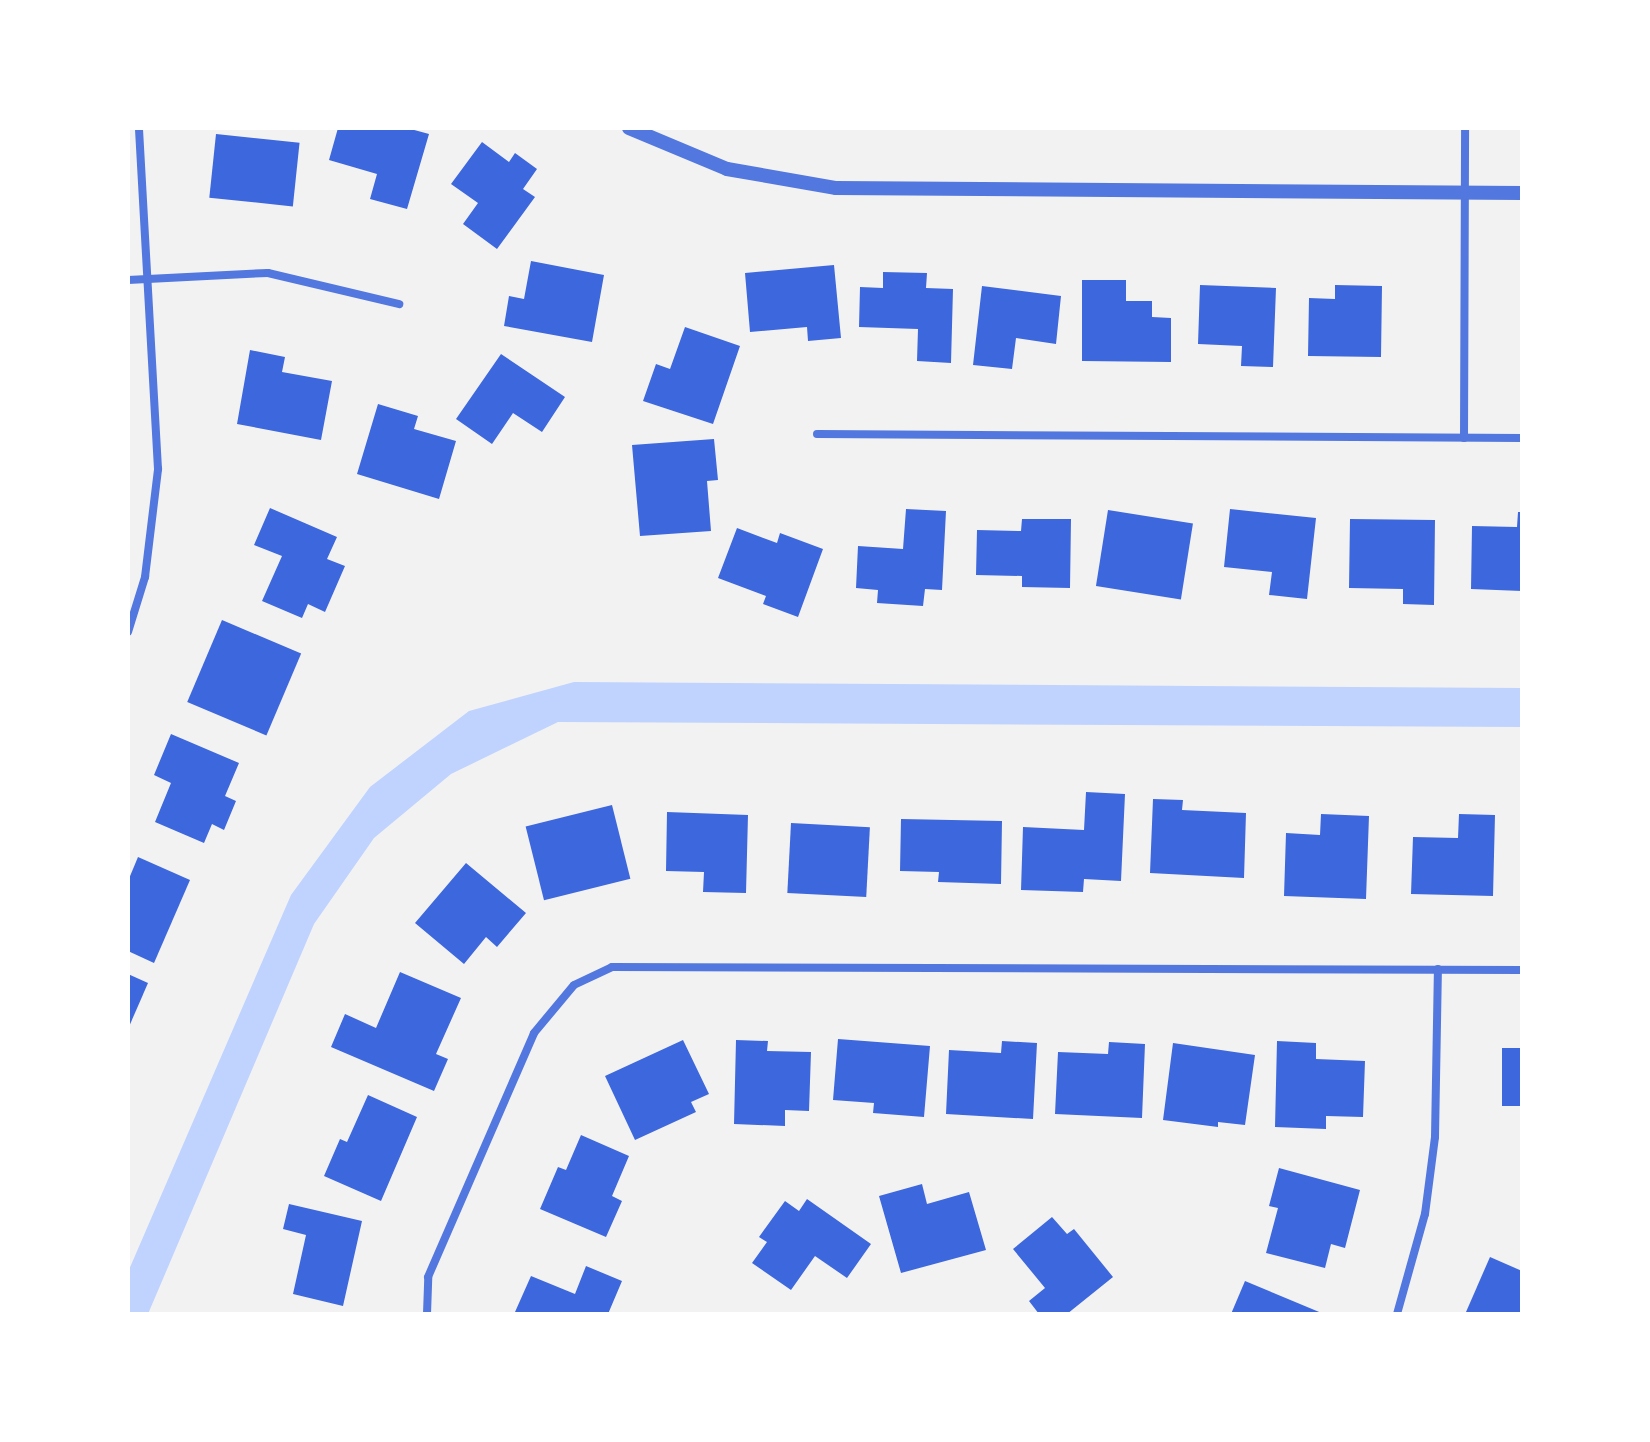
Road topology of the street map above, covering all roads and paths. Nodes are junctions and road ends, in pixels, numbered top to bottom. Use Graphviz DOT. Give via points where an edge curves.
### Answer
graph roads {
  1 [pos="139,128"];
  2 [pos="629,128"];
  3 [pos="1465,128"];
  4 [pos="1465,192"];
  5 [pos="1522,193"];
  6 [pos="148,279"];
  7 [pos="128,280"];
  8 [pos="399,304"];
  9 [pos="817,434"];
  10 [pos="1464,438"];
  11 [pos="1522,438"];
  12 [pos="128,632"];
  13 [pos="1438,969"];
  14 [pos="1522,970"];
  15 [pos="427,1314"];
  16 [pos="1397,1314"];
  1 -- 6 [label="street"];
  2 -- 4 [label="street" via="727,169 836,188"];
  3 -- 4 [label="street"];
  4 -- 5 [label="street"];
  4 -- 10 [label="street"];
  6 -- 7 [label="street"];
  6 -- 8 [label="street" via="268,273"];
  6 -- 12 [label="street" via="156,513"];
  9 -- 10 [label="street"];
  10 -- 11 [label="street"];
  13 -- 14 [label="street"];
  13 -- 15 [label="street" via="633,964 592,975 544,1015 428,1277"];
  13 -- 16 [label="street" via="1435,1137 1425,1214"];
}
